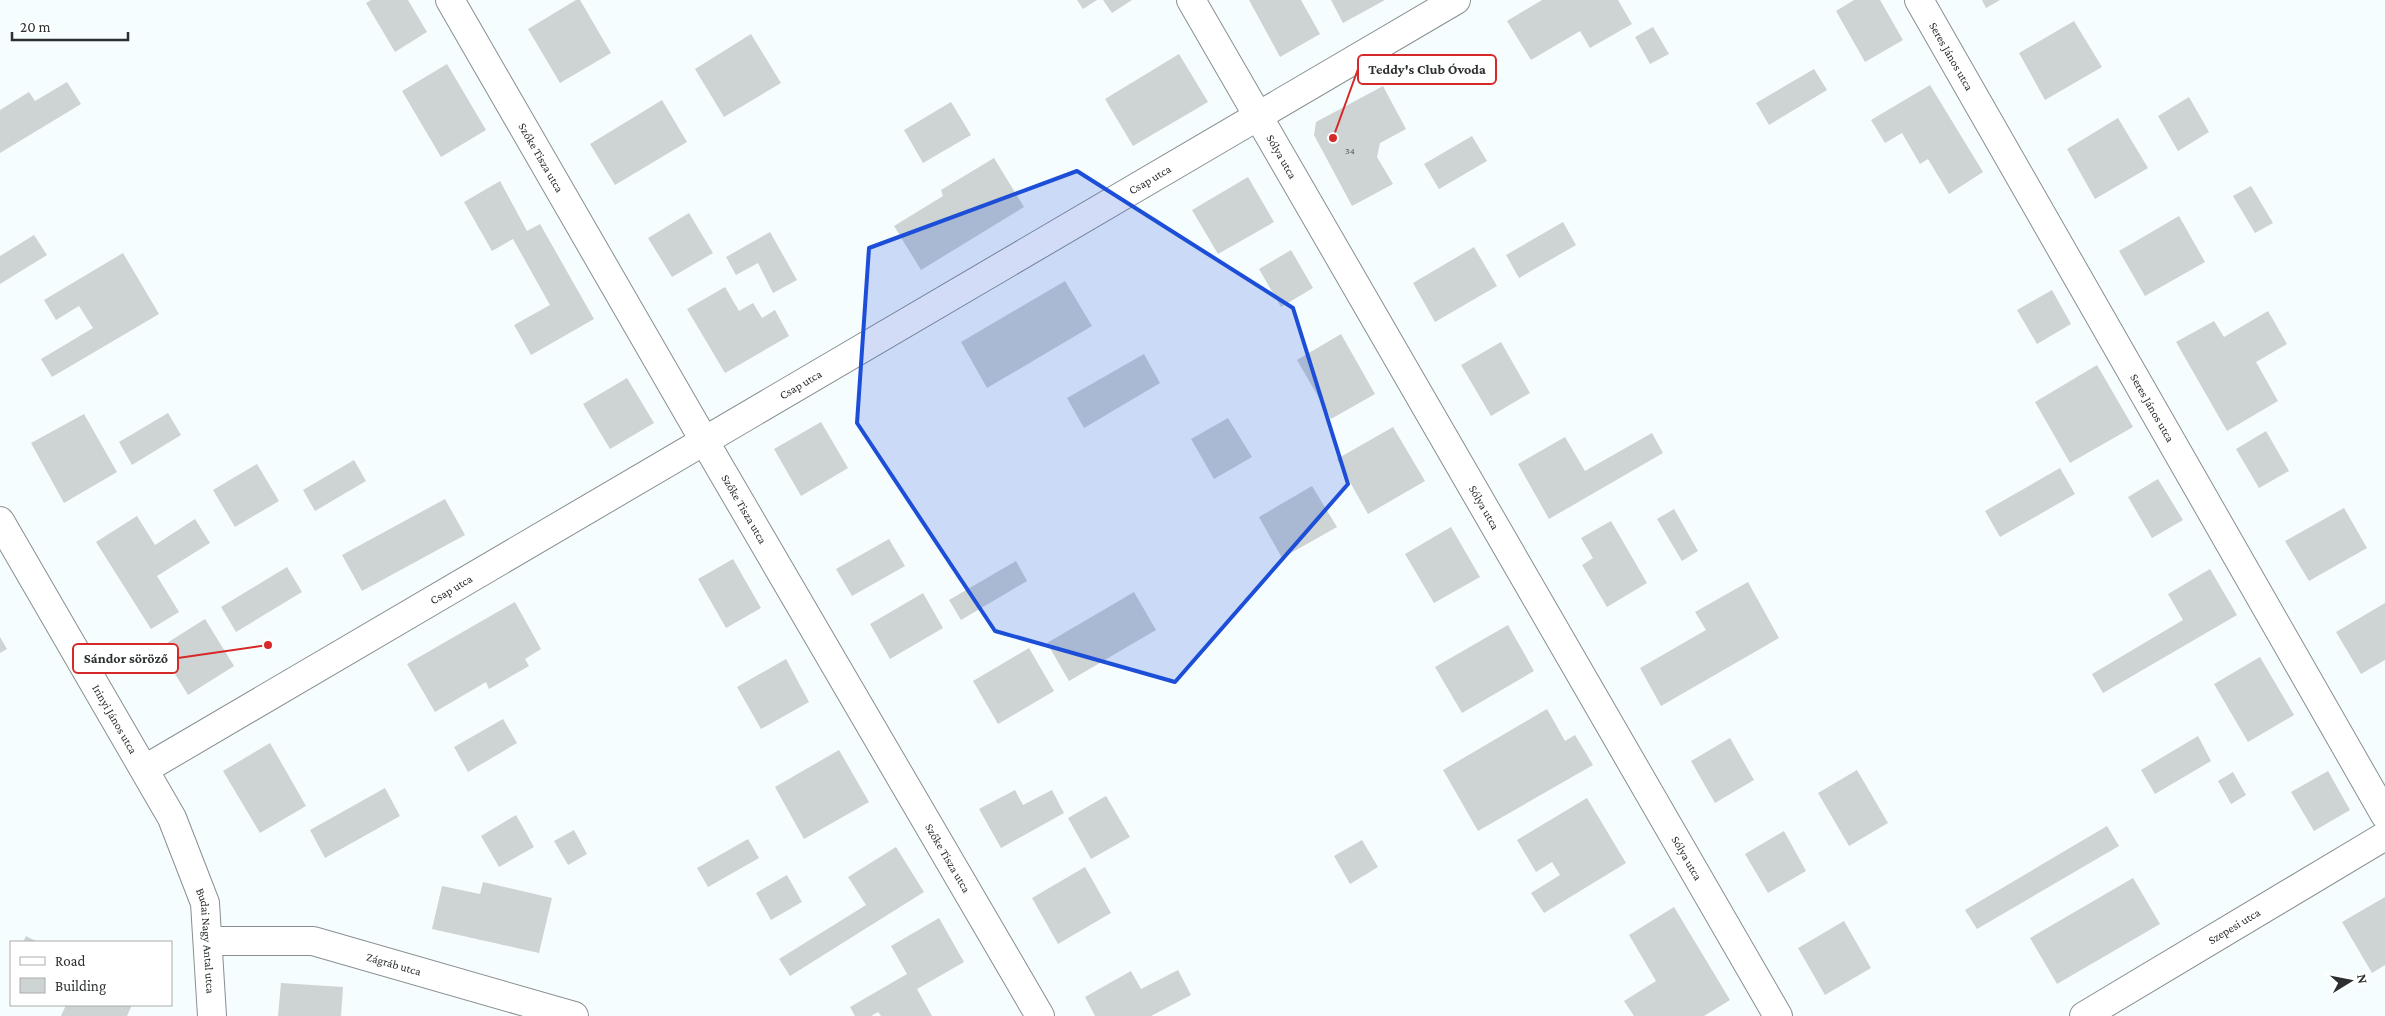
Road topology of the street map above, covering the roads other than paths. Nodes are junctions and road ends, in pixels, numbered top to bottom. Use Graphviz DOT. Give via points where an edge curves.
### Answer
graph roads {
  1 [pos="450,0"];
  2 [pos="1191,0"];
  3 [pos="1456,0"];
  4 [pos="1919,0"];
  5 [pos="1258,116"];
  6 [pos="705,442"];
  7 [pos="0,521"];
  8 [pos="145,769"];
  9 [pos="2385,815"];
  10 [pos="2385,836"];
  11 [pos="192,868"];
  12 [pos="208,941"];
  13 [pos="212,1016"];
  14 [pos="574,1016"];
  15 [pos="1040,1016"];
  16 [pos="1778,1016"];
  17 [pos="2084,1016"];
  1 -- 6 [label="street, Szőke Tisza utca"];
  2 -- 5 [label="street, Sólya utca"];
  3 -- 5 [label="street, Csap utca"];
  4 -- 9 [label="street, Seres János utca"];
  5 -- 6 [label="street, Csap utca"];
  5 -- 16 [label="street, Sólya utca"];
  6 -- 8 [label="street, Csap utca"];
  6 -- 15 [label="street, Szőke Tisza utca"];
  7 -- 8 [label="street, Irinyi János utca"];
  8 -- 11 [label="street, Irinyi János utca" via="172,818"];
  10 -- 17 [label="street, Szepesi utca"];
  11 -- 12 [label="street, Budai Nagy Antal utca" via="205,903"];
  12 -- 13 [label="street, Budai Nagy Antal utca"];
  12 -- 14 [label="street, Zágráb utca" via="313,940"];
}
